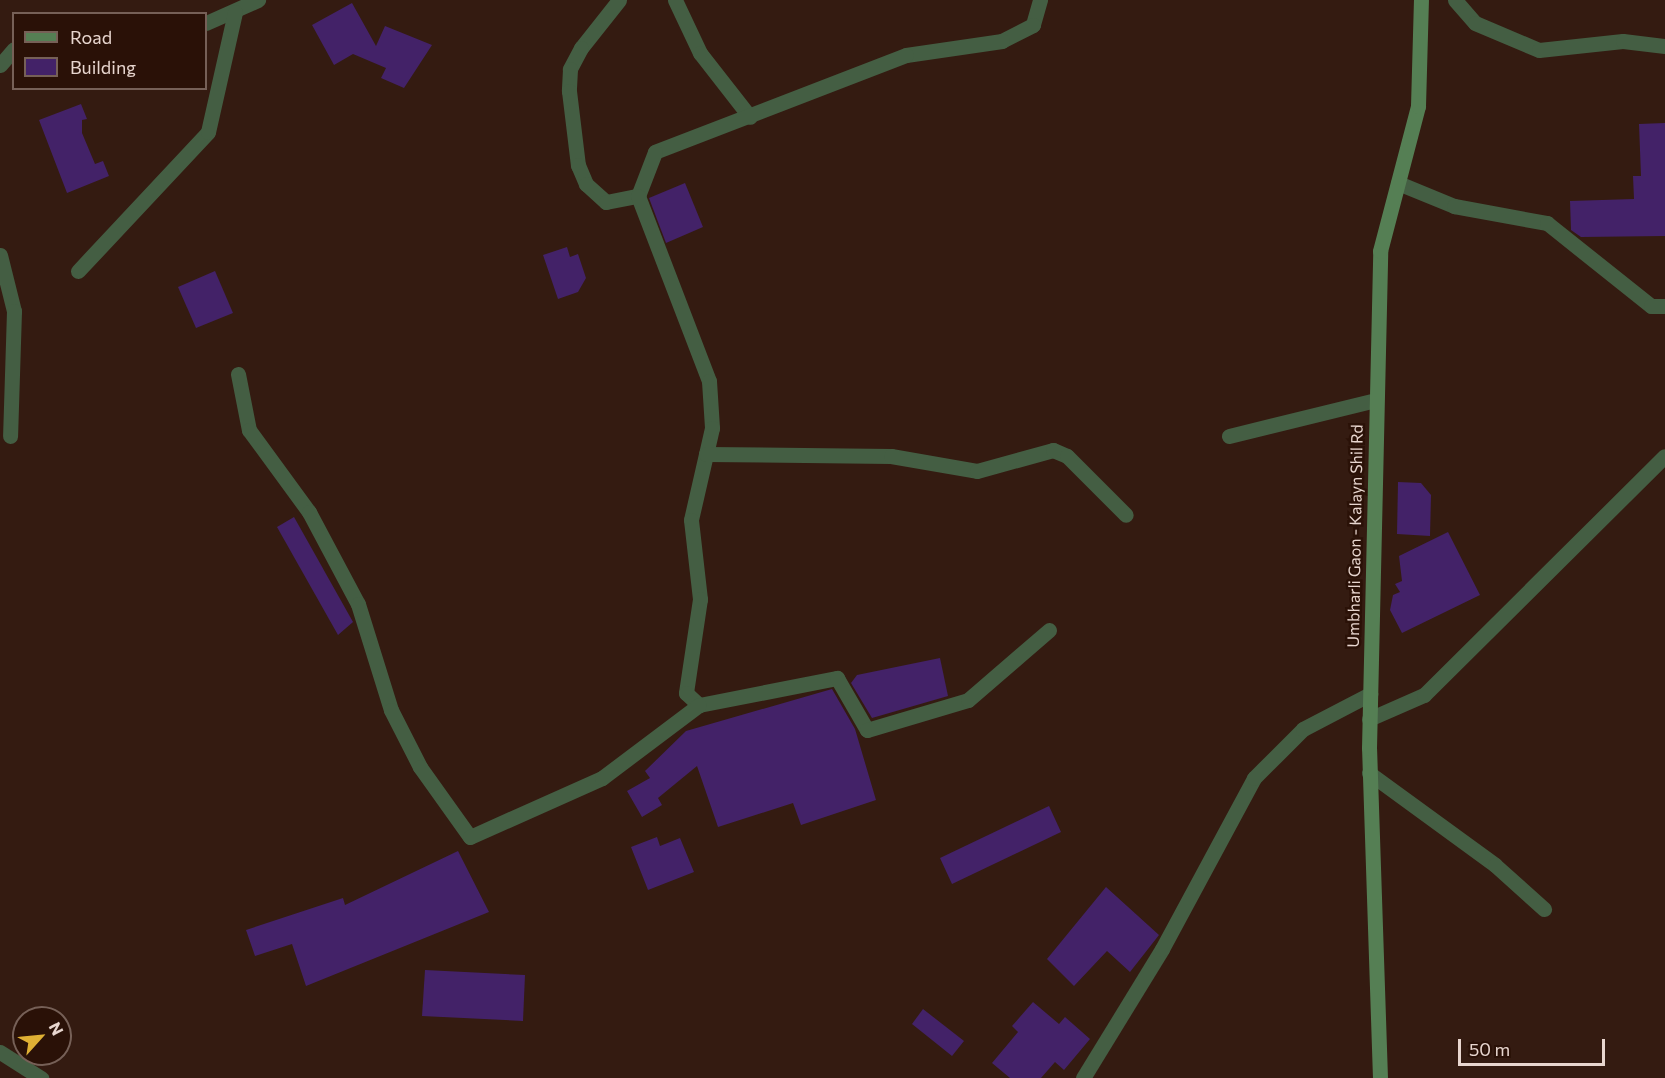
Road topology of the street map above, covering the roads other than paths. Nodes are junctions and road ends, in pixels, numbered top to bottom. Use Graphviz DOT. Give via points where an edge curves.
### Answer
graph roads {
  1 [pos="258,0"];
  2 [pos="619,0"];
  3 [pos="675,0"];
  4 [pos="1040,0"];
  5 [pos="1421,0"];
  6 [pos="1455,0"];
  7 [pos="235,12"];
  8 [pos="207,23"];
  9 [pos="1665,46"];
  10 [pos="12,51"];
  11 [pos="0,65"];
  12 [pos="750,117"];
  13 [pos="1398,183"];
  14 [pos="638,196"];
  15 [pos="0,255"];
  16 [pos="78,271"];
  17 [pos="1665,306"];
  18 [pos="238,374"];
  19 [pos="1376,400"];
  20 [pos="10,436"];
  21 [pos="1229,436"];
  22 [pos="706,454"];
  23 [pos="1665,456"];
  24 [pos="1126,515"];
  25 [pos="1049,630"];
  26 [pos="1370,694"];
  27 [pos="699,705"];
  28 [pos="1369,719"];
  29 [pos="1369,773"];
  30 [pos="1544,909"];
  31 [pos="0,1052"];
  32 [pos="41,1078"];
  33 [pos="1083,1078"];
  34 [pos="1380,1078"];
  1 -- 7 [label="street"];
  2 -- 14 [label="street" via="581,48 570,69 569,91 578,165 586,184 606,202"];
  3 -- 12 [label="street" via="700,52"];
  4 -- 12 [label="street" via="1033,25 1002,41 906,55"];
  5 -- 13 [label="street, Umbharli Gaon - Kalayn Shil Rd" via="1418,106"];
  6 -- 9 [label="street" via="1475,23 1539,50 1623,41"];
  7 -- 8 [label="street"];
  7 -- 16 [label="street" via="208,132"];
  10 -- 11 [label="street"];
  12 -- 14 [label="street" via="655,152"];
  13 -- 17 [label="street" via="1454,206 1547,223 1651,306"];
  13 -- 19 [label="street, Umbharli Gaon - Kalayn Shil Rd" via="1380,251"];
  14 -- 22 [label="street" via="709,381 712,428"];
  15 -- 20 [label="street" via="14,311"];
  18 -- 27 [label="street" via="249,430 309,512 358,604 391,710 420,767 470,837 602,778"];
  19 -- 21 [label="street"];
  19 -- 26 [label="street, Umbharli Gaon - Kalayn Shil Rd"];
  22 -- 24 [label="street" via="891,456 977,471 1053,450 1066,456"];
  22 -- 27 [label="street" via="692,520 699,599 687,693"];
  23 -- 28 [label="street" via="1656,459 1586,539 1424,695"];
  25 -- 27 [label="street" via="968,700 867,730 837,678"];
  26 -- 28 [label="street, Umbharli Gaon - Kalayn Shil Rd"];
  26 -- 33 [label="street" via="1303,729 1254,778 1150,970"];
  28 -- 29 [label="street, Umbharli Gaon - Kalayn Shil Rd"];
  29 -- 30 [label="street" via="1495,865"];
  29 -- 34 [label="street, Umbharli Gaon - Kalayn Shil Rd"];
  31 -- 32 [label="street"];
}
